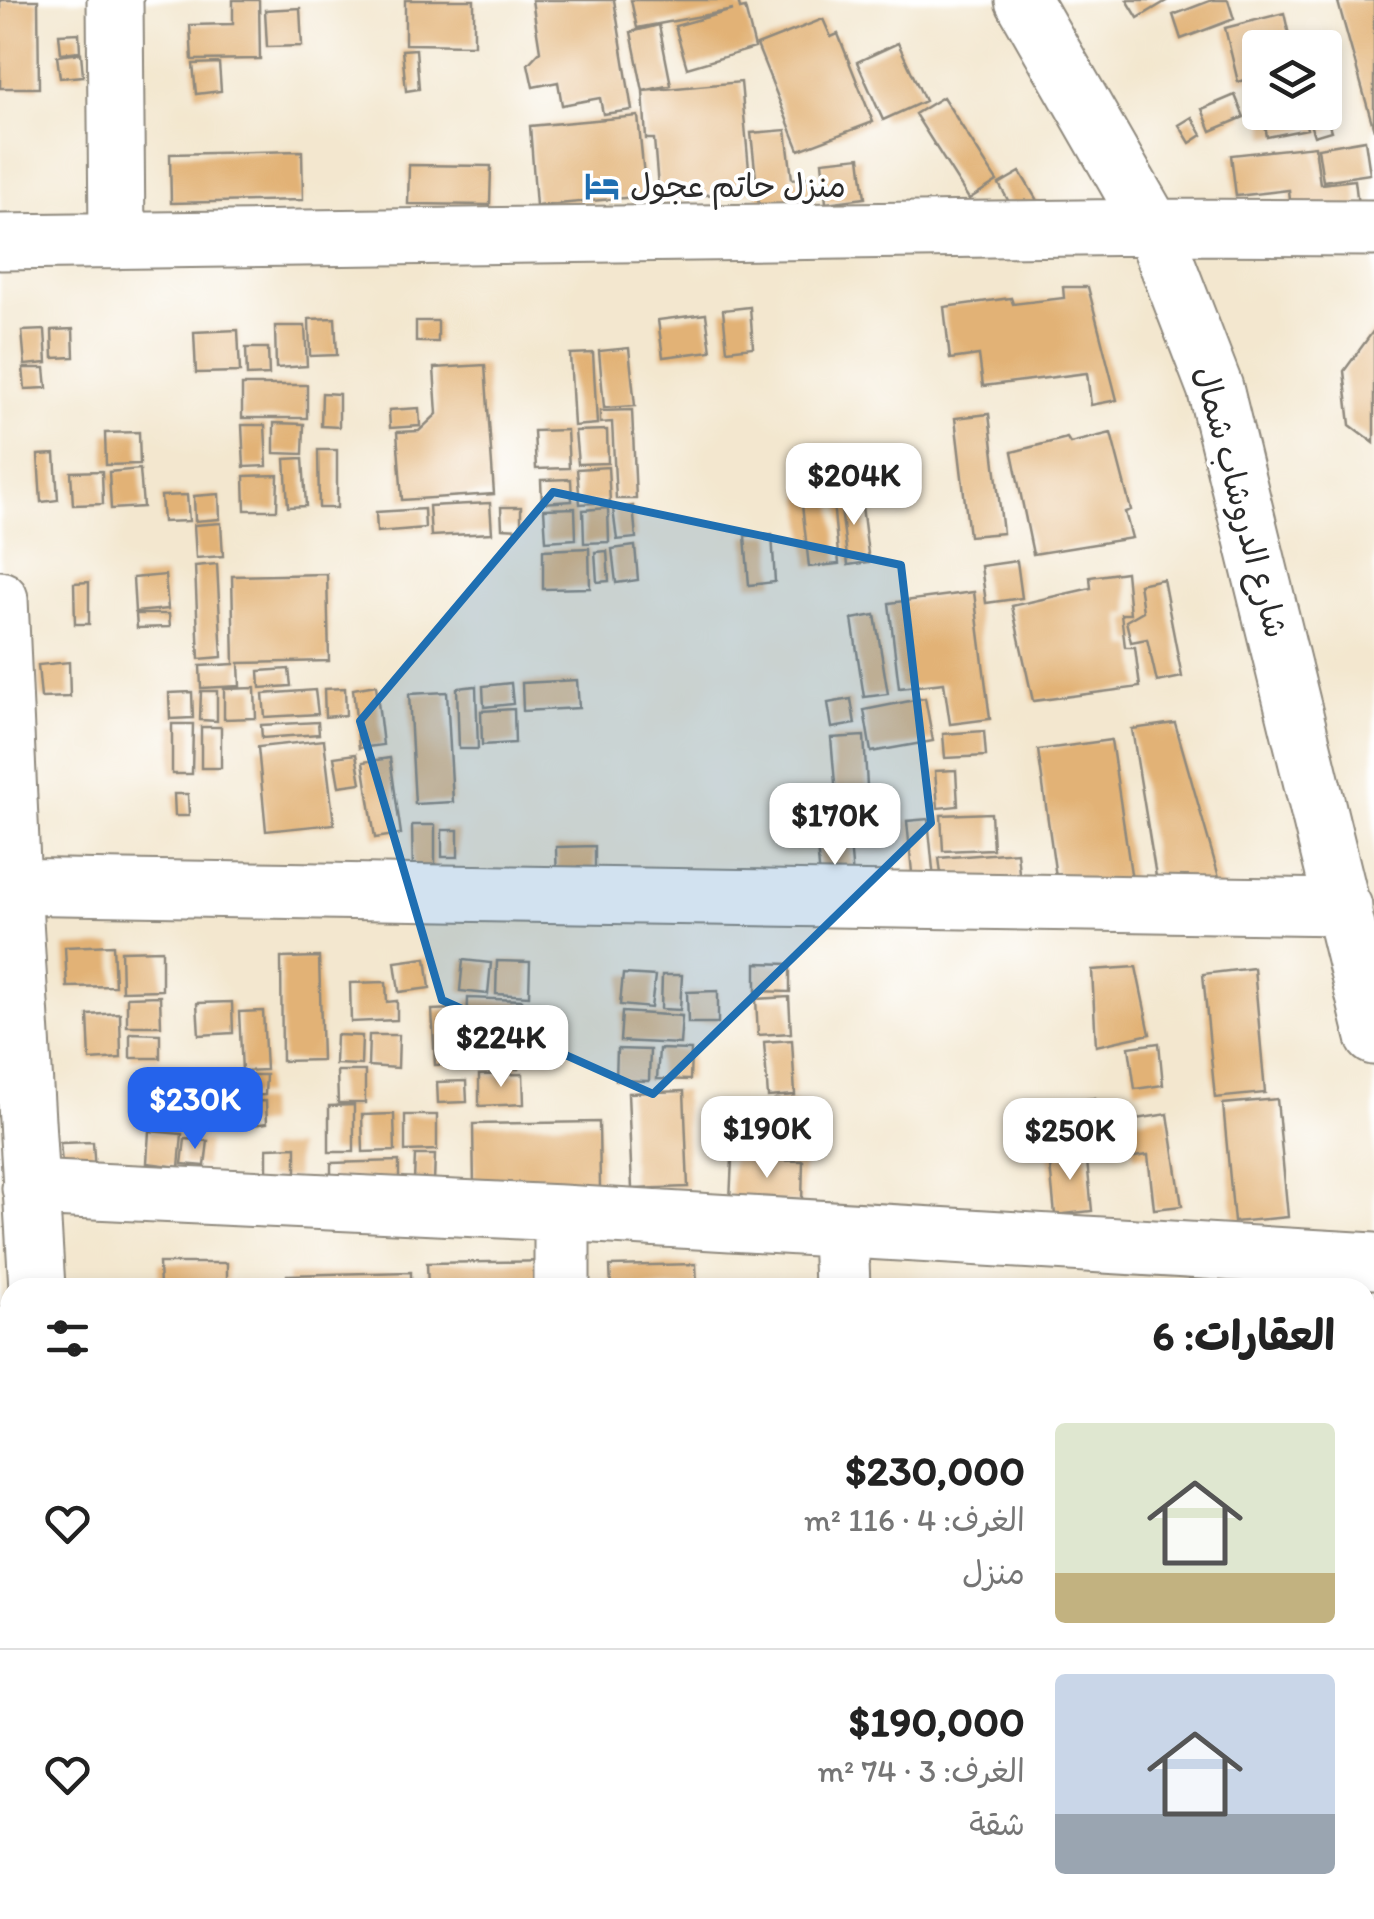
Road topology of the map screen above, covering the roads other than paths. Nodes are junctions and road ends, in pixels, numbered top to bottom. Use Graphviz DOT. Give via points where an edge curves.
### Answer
graph roads {
  1 [pos="115,0"];
  2 [pos="1023,0"];
  3 [pos="1153,227"];
  4 [pos="1374,228"];
  5 [pos="0,242"];
  6 [pos="117,242"];
  7 [pos="0,599"];
  8 [pos="6,886"];
  9 [pos="1344,907"];
  10 [pos="1374,1037"];
  11 [pos="30,1188"];
  12 [pos="562,1213"];
  13 [pos="840,1230"];
  14 [pos="1374,1261"];
  15 [pos="36,1278"];
  16 [pos="562,1278"];
  17 [pos="842,1278"];
  1 -- 6 [label="street"];
  2 -- 3 [label="street, شارع الدروشاب شمال"];
  3 -- 4 [label="street"];
  3 -- 6 [label="street"];
  3 -- 9 [label="street, شارع الدروشاب شمال" via="1214,388"];
  5 -- 6 [label="street"];
  7 -- 8 [label="street"];
  8 -- 9 [label="street"];
  8 -- 11 [label="street"];
  9 -- 10 [label="street, شارع الدروشاب شمال"];
  11 -- 12 [label="street"];
  11 -- 15 [label="street"];
  12 -- 13 [label="street"];
  12 -- 16 [label="street"];
  13 -- 14 [label="street"];
  13 -- 17 [label="street"];
}
